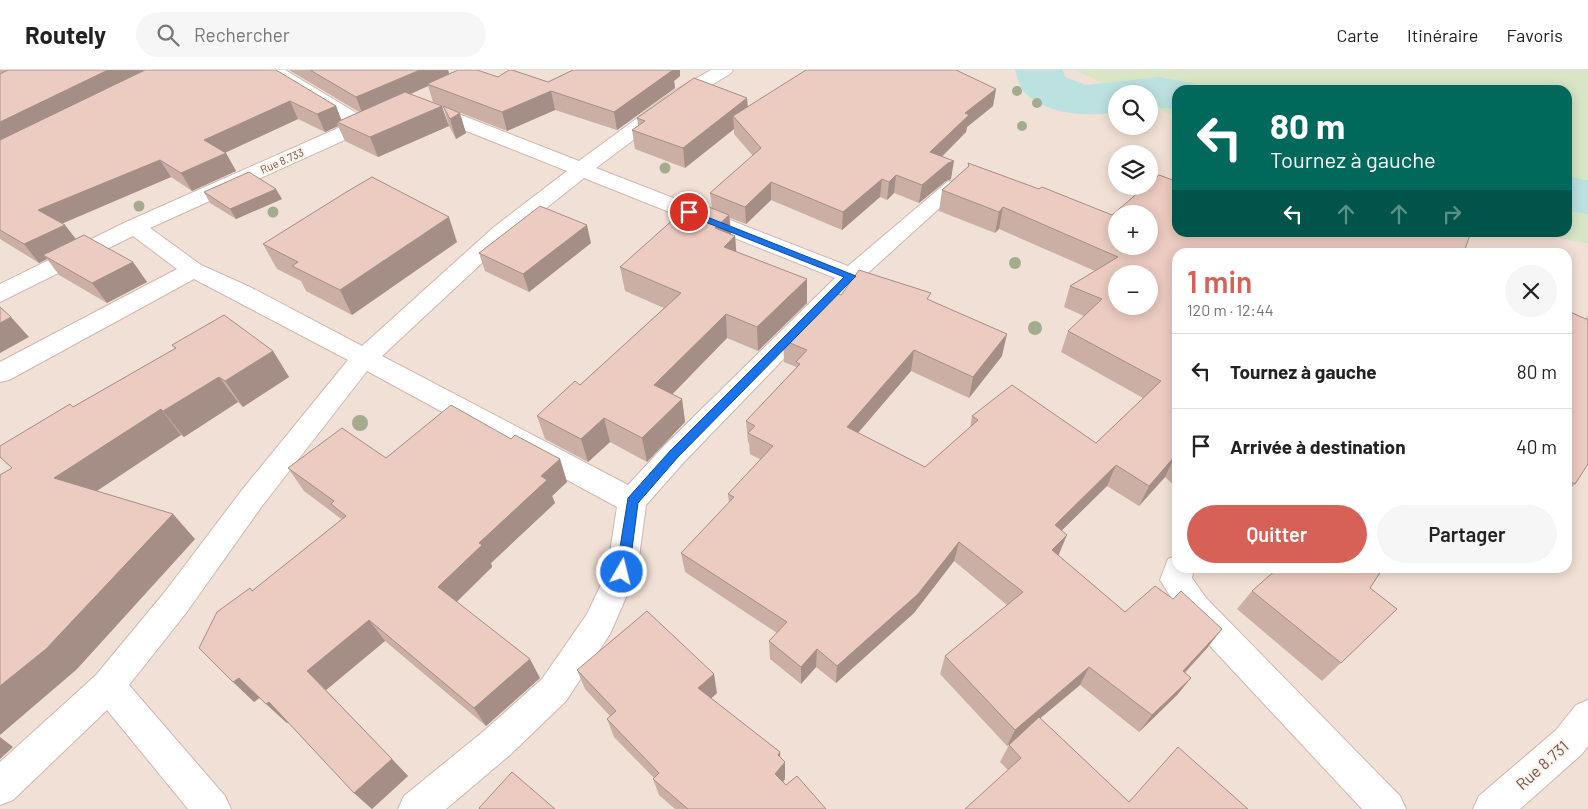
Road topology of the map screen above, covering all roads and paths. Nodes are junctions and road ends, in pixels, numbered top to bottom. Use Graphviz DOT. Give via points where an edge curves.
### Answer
graph roads {
  1 [pos="272,70"];
  2 [pos="724,70"];
  3 [pos="440,90"];
  4 [pos="413,103"];
  5 [pos="362,125"];
  6 [pos="581,170"];
  7 [pos="954,186"];
  8 [pos="134,227"];
  9 [pos="193,270"];
  10 [pos="851,276"];
  11 [pos="0,294"];
  12 [pos="363,359"];
  13 [pos="0,373"];
  14 [pos="632,501"];
  15 [pos="1178,573"];
  16 [pos="108,686"];
  17 [pos="1588,717"];
  18 [pos="0,787"];
  19 [pos="212,809"];
  20 [pos="418,809"];
  21 [pos="1387,809"];
  22 [pos="1492,809"];
  1 -- 5 [label="street"];
  2 -- 6 [label="street" via="681,94"];
  3 -- 4 [label="street, Rue 8.733"];
  4 -- 5 [label="street, Rue 8.733"];
  4 -- 6 [label="street"];
  5 -- 8 [label="street, Rue 8.733"];
  6 -- 10 [label="street"];
  6 -- 12 [label="street" via="502,232"];
  7 -- 10 [label="street"];
  8 -- 9 [label="street"];
  8 -- 11 [label="street, Rue 8.733"];
  9 -- 12 [label="street"];
  9 -- 13 [label="street"];
  10 -- 14 [label="street" via="674,454"];
  12 -- 14 [label="street"];
  12 -- 16 [label="street"];
  14 -- 20 [label="street" via="622,572 599,624 554,690"];
  15 -- 21 [label="street" via="1176,580 1195,608"];
  16 -- 18 [label="street"];
  16 -- 19 [label="street"];
  17 -- 22 [label="street, Rue 8.731" via="1569,742"];
}
